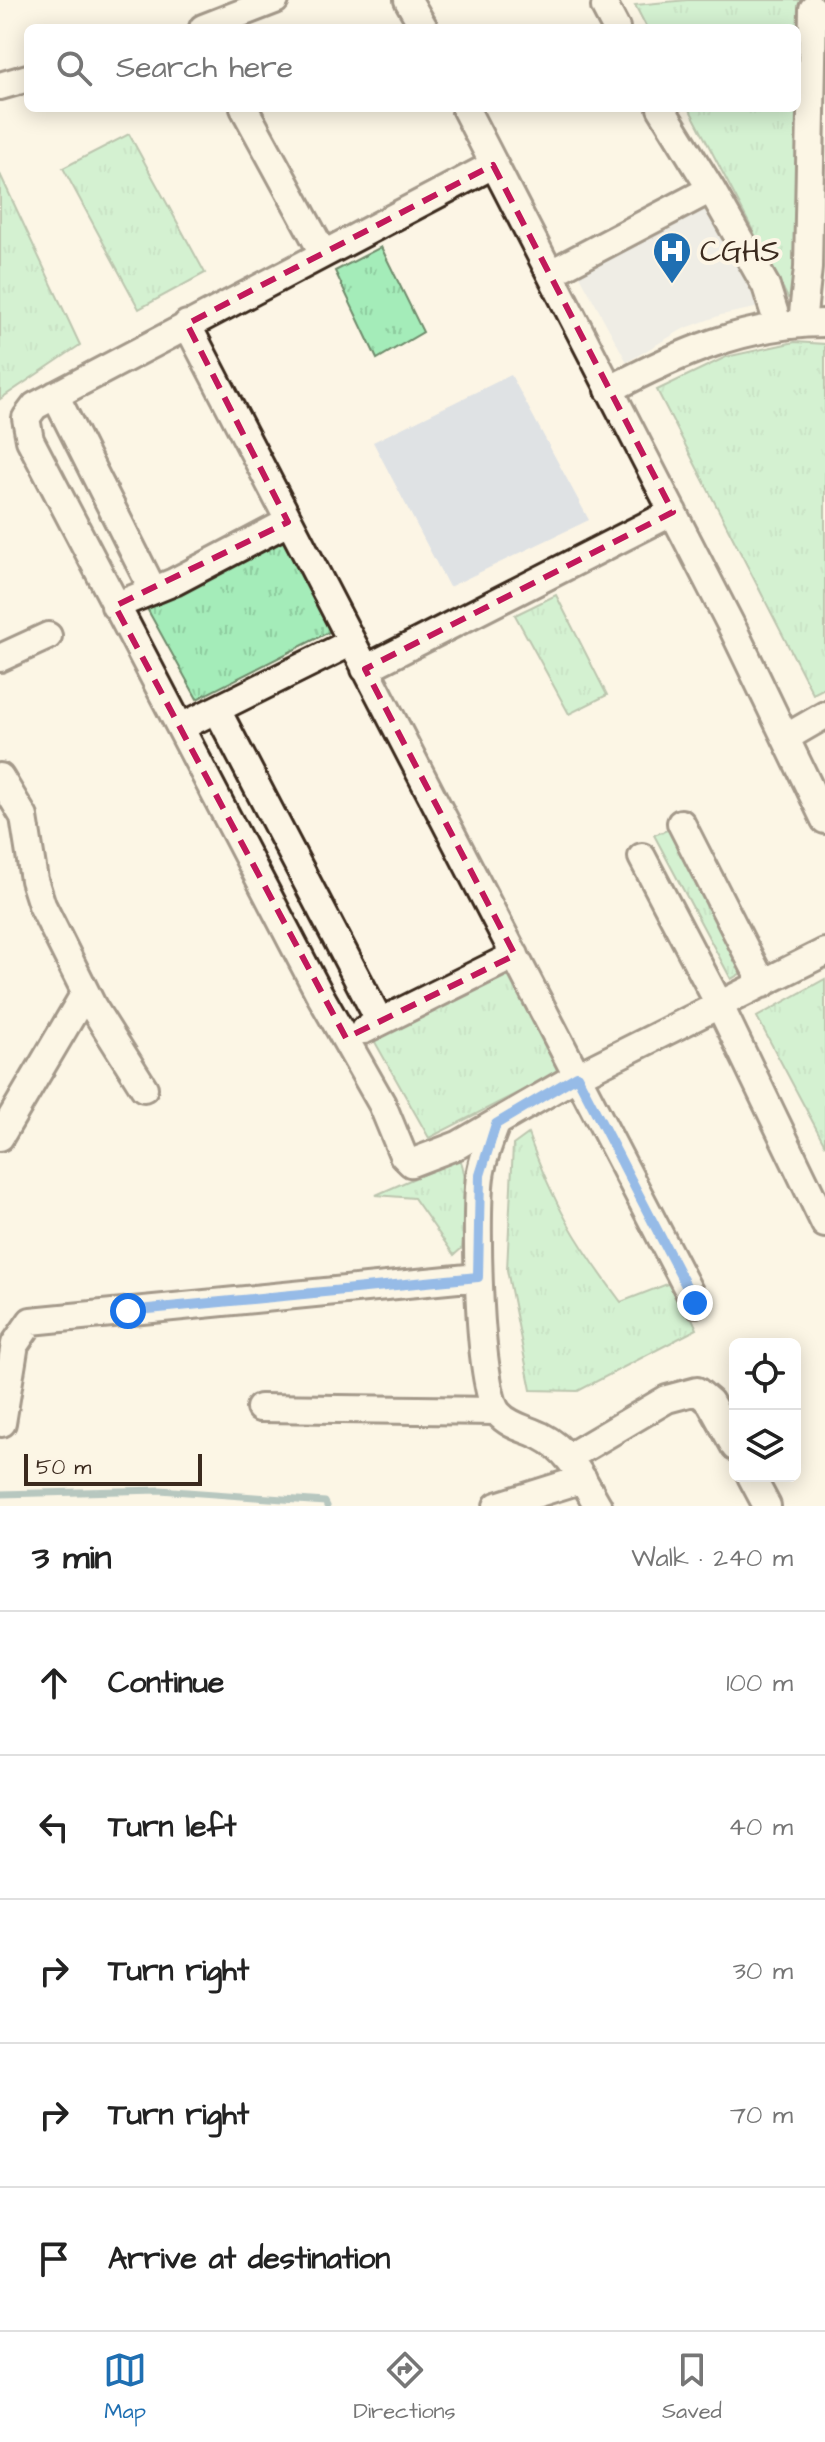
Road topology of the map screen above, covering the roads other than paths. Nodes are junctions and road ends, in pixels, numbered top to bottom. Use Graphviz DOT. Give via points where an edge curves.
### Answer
graph roads {
  1 [pos="275,0"];
  2 [pos="813,9"];
  3 [pos="213,24"];
  4 [pos="24,79"];
  5 [pos="0,86"];
  6 [pos="246,112"];
  7 [pos="467,112"];
  8 [pos="663,112"];
  9 [pos="493,165"];
  10 [pos="711,189"];
  11 [pos="323,253"];
  12 [pos="551,273"];
  13 [pos="801,323"];
  14 [pos="187,324"];
  15 [pos="609,390"];
  16 [pos="55,395"];
  17 [pos="673,512"];
  18 [pos="288,522"];
  19 [pos="153,590"];
  20 [pos="115,606"];
  21 [pos="48,636"];
  22 [pos="350,643"];
  23 [pos="0,658"];
  24 [pos="365,669"];
  25 [pos="217,710"];
  26 [pos="825,715"];
  27 [pos="181,727"];
  28 [pos="787,737"];
  29 [pos="0,777"];
  30 [pos="825,820"];
  31 [pos="681,823"];
  32 [pos="642,857"];
  33 [pos="825,952"];
  34 [pos="515,955"];
  35 [pos="763,984"];
  36 [pos="85,993"];
  37 [pos="720,1006"];
  38 [pos="380,1022"];
  39 [pos="346,1038"];
  40 [pos="577,1076"];
  41 [pos="144,1088"];
  42 [pos="496,1124"];
  43 [pos="0,1137"];
  44 [pos="825,1224"];
  45 [pos="478,1277"];
  46 [pos="695,1303"];
  47 [pos="7,1342"];
  48 [pos="260,1408"];
  49 [pos="496,1411"];
  50 [pos="2,1423"];
  51 [pos="729,1436"];
  52 [pos="569,1457"];
  53 [pos="583,1479"];
  54 [pos="754,1482"];
  55 [pos="497,1506"];
  56 [pos="598,1506"];
  57 [pos="767,1506"];
  1 -- 3 [label="street"];
  2 -- 13 [label="street" via="808,268"];
  4 -- 5 [label="street"];
  6 -- 11 [label="street"];
  7 -- 9 [label="street"];
  8 -- 10 [label="street"];
  9 -- 11 [label="street"];
  9 -- 12 [label="street"];
  10 -- 12 [label="street"];
  10 -- 13 [label="street" via="766,286"];
  11 -- 14 [label="street"];
  12 -- 15 [label="street"];
  13 -- 15 [label="street" via="701,347"];
  14 -- 16 [label="street"];
  14 -- 18 [label="street"];
  15 -- 17 [label="street"];
  16 -- 19 [label="street"];
  16 -- 20 [label="street" via="29,411 26,430"];
  17 -- 24 [label="street"];
  17 -- 28 [label="street"];
  18 -- 19 [label="street"];
  18 -- 22 [label="street"];
  19 -- 20 [label="street"];
  20 -- 27 [label="street"];
  21 -- 23 [label="street"];
  22 -- 24 [label="street"];
  22 -- 25 [label="street"];
  24 -- 34 [label="street"];
  25 -- 27 [label="street"];
  25 -- 38 [label="street"];
  26 -- 28 [label="street"];
  27 -- 39 [label="street"];
  28 -- 30 [label="street"];
  29 -- 36 [label="street" via="24,817 34,880"];
  31 -- 35 [label="street"];
  32 -- 37 [label="street"];
  33 -- 35 [label="street"];
  34 -- 38 [label="street"];
  34 -- 40 [label="street"];
  35 -- 37 [label="street"];
  36 -- 41 [label="street"];
  36 -- 43 [label="street"];
  37 -- 40 [label="street"];
  37 -- 44 [label="street"];
  38 -- 39 [label="street"];
  39 -- 42 [label="street" via="411,1163"];
  40 -- 42 [label="street"];
  40 -- 46 [label="street"];
  42 -- 45 [label="street" via="480,1175"];
  45 -- 47 [label="street" via="53,1317 31,1321"];
  45 -- 49 [label="street"];
  47 -- 50 [label="street"];
  48 -- 49 [label="street"];
  49 -- 52 [label="street"];
  51 -- 52 [label="street" via="710,1402 697,1391 667,1399"];
  52 -- 53 [label="street"];
  53 -- 55 [label="street"];
  53 -- 56 [label="street"];
  54 -- 57 [label="street"];
}
